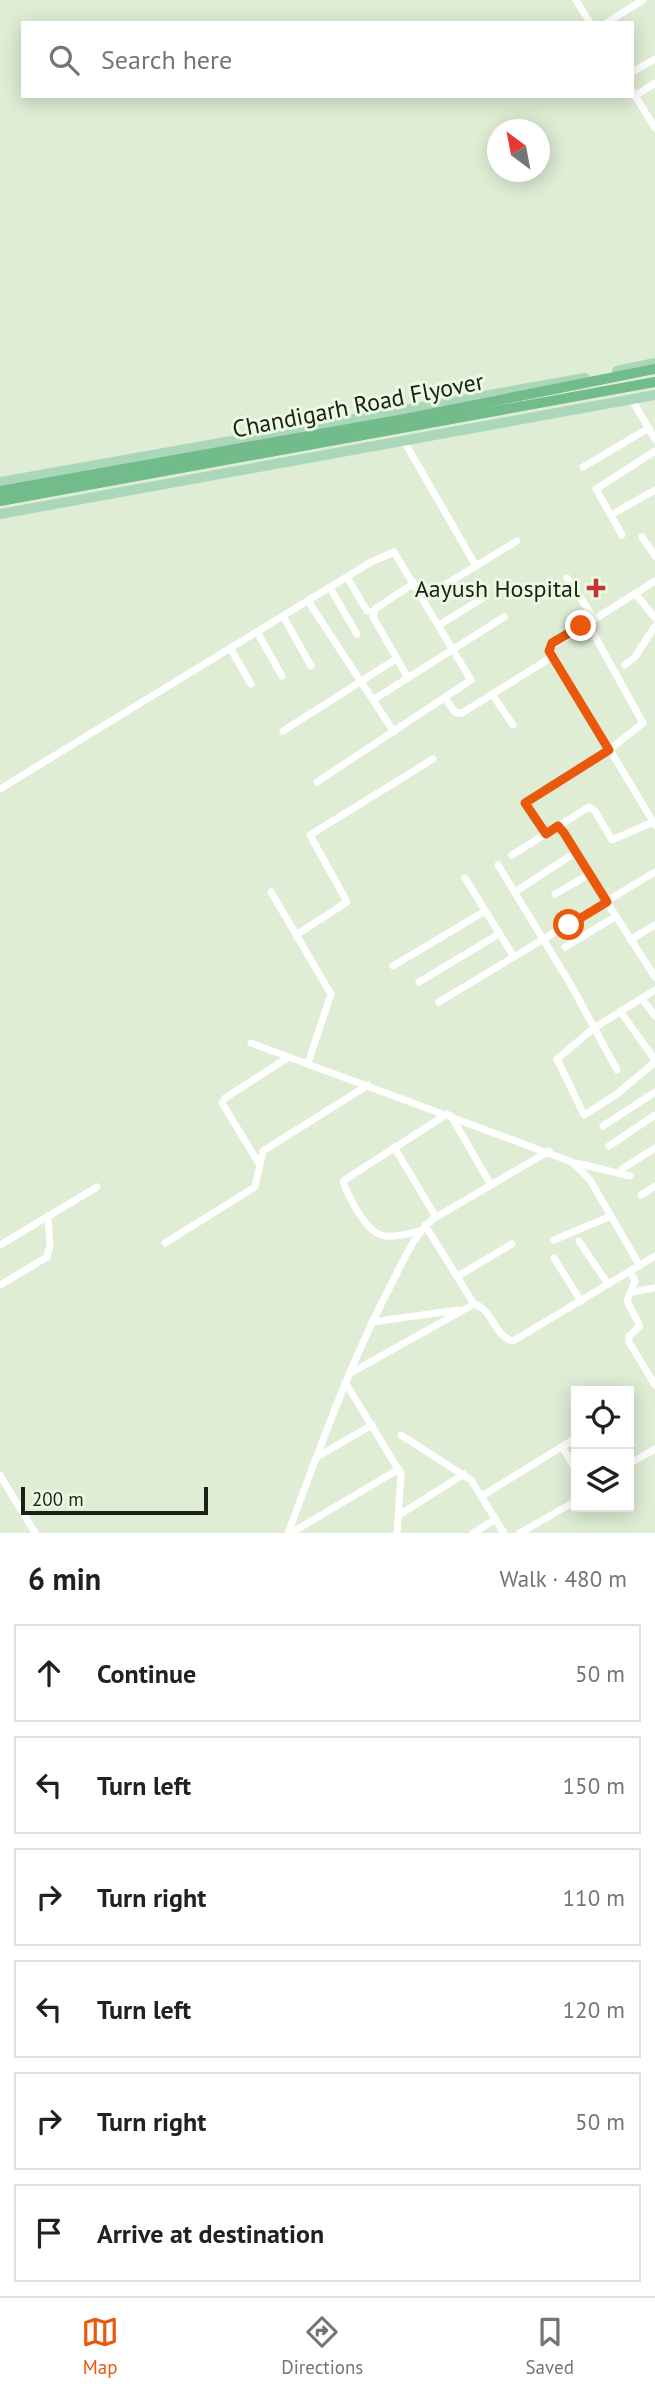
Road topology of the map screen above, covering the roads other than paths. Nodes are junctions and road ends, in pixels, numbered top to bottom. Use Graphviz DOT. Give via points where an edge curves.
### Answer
graph roads {
  1 [pos="576,0"];
  2 [pos="643,0"];
  3 [pos="589,21"];
  4 [pos="609,21"];
  5 [pos="655,59"];
  6 [pos="634,71"];
  7 [pos="655,83"];
  8 [pos="634,93"];
  9 [pos="652,115"];
  10 [pos="655,128"];
  11 [pos="655,366"];
  12 [pos="655,382"];
  13 [pos="655,396"];
  14 [pos="632,400"];
  15 [pos="649,428"];
  16 [pos="655,439"];
  17 [pos="404,441"];
  18 [pos="655,451"];
  19 [pos="583,467"];
  20 [pos="67,475"];
  21 [pos="119,479"];
  22 [pos="0,482"];
  23 [pos="655,490"];
  24 [pos="0,491"];
  25 [pos="122,491"];
  26 [pos="0,501"];
  27 [pos="0,514"];
  28 [pos="611,515"];
  29 [pos="622,535"];
  30 [pos="642,537"];
  31 [pos="517,541"];
  32 [pos="655,556"];
  33 [pos="476,566"];
  34 [pos="347,577"];
  35 [pos="568,578"];
  36 [pos="655,581"];
  37 [pos="414,583"];
  38 [pos="330,588"];
  39 [pos="635,593"];
  40 [pos="424,598"];
  41 [pos="483,598"];
  42 [pos="308,601"];
  43 [pos="374,612"];
  44 [pos="283,616"];
  45 [pos="504,617"];
  46 [pos="655,618"];
  47 [pos="590,620"];
  48 [pos="439,625"];
  49 [pos="655,626"];
  50 [pos="257,632"];
  51 [pos="357,634"];
  52 [pos="230,648"];
  53 [pos="454,649"];
  54 [pos="552,657"];
  55 [pos="396,659"];
  56 [pos="625,665"];
  57 [pos="311,666"];
  58 [pos="282,676"];
  59 [pos="408,678"];
  60 [pos="361,681"];
  61 [pos="251,684"];
  62 [pos="492,694"];
  63 [pos="373,699"];
  64 [pos="445,699"];
  65 [pos="513,725"];
  66 [pos="283,731"];
  67 [pos="394,732"];
  68 [pos="609,750"];
  69 [pos="433,759"];
  70 [pos="317,782"];
  71 [pos="0,789"];
  72 [pos="654,823"];
  73 [pos="558,826"];
  74 [pos="546,834"];
  75 [pos="576,852"];
  76 [pos="512,855"];
  77 [pos="498,864"];
  78 [pos="655,872"];
  79 [pos="590,874"];
  80 [pos="466,878"];
  81 [pos="271,892"];
  82 [pos="515,892"];
  83 [pos="555,894"];
  84 [pos="607,902"];
  85 [pos="485,911"];
  86 [pos="615,917"];
  87 [pos="655,925"];
  88 [pos="499,934"];
  89 [pos="296,935"];
  90 [pos="629,940"];
  91 [pos="543,941"];
  92 [pos="565,947"];
  93 [pos="514,957"];
  94 [pos="655,957"];
  95 [pos="646,963"];
  96 [pos="393,966"];
  97 [pos="655,977"];
  98 [pos="419,982"];
  99 [pos="655,990"];
  100 [pos="642,999"];
  101 [pos="439,1002"];
  102 [pos="620,1011"];
  103 [pos="655,1016"];
  104 [pos="594,1028"];
  105 [pos="251,1042"];
  106 [pos="289,1056"];
  107 [pos="655,1061"];
  108 [pos="308,1063"];
  109 [pos="617,1070"];
  110 [pos="368,1085"];
  111 [pos="655,1092"];
  112 [pos="449,1115"];
  113 [pos="655,1115"];
  114 [pos="603,1126"];
  115 [pos="610,1146"];
  116 [pos="394,1147"];
  117 [pos="655,1149"];
  118 [pos="549,1151"];
  119 [pos="572,1162"];
  120 [pos="258,1163"];
  121 [pos="622,1169"];
  122 [pos="630,1176"];
  123 [pos="491,1185"];
  124 [pos="655,1186"];
  125 [pos="97,1187"];
  126 [pos="641,1195"];
  127 [pos="48,1216"];
  128 [pos="611,1216"];
  129 [pos="436,1217"];
  130 [pos="422,1228"];
  131 [pos="554,1240"];
  132 [pos="579,1241"];
  133 [pos="165,1243"];
  134 [pos="512,1244"];
  135 [pos="0,1245"];
  136 [pos="655,1256"];
  137 [pos="554,1258"];
  138 [pos="640,1266"];
  139 [pos="630,1271"];
  140 [pos="458,1276"];
  141 [pos="608,1284"];
  142 [pos="0,1285"];
  143 [pos="655,1288"];
  144 [pos="632,1292"];
  145 [pos="581,1301"];
  146 [pos="474,1304"];
  147 [pos="464,1309"];
  148 [pos="372,1322"];
  149 [pos="347,1378"];
  150 [pos="655,1385"];
  151 [pos="372,1425"];
  152 [pos="401,1435"];
  153 [pos="571,1441"];
  154 [pos="562,1447"];
  155 [pos="655,1449"];
  156 [pos="316,1458"];
  157 [pos="634,1461"];
  158 [pos="571,1462"];
  159 [pos="399,1469"];
  160 [pos="464,1474"];
  161 [pos="0,1475"];
  162 [pos="482,1496"];
  163 [pos="571,1504"];
  164 [pos="399,1514"];
  165 [pos="496,1519"];
  166 [pos="35,1533"];
  167 [pos="289,1533"];
  168 [pos="397,1533"];
  169 [pos="472,1533"];
  170 [pos="504,1533"];
  171 [pos="520,1533"];
  1 -- 3 [label="street"];
  2 -- 4 [label="street"];
  5 -- 6 [label="street"];
  7 -- 8 [label="street"];
  8 -- 9 [label="street"];
  9 -- 10 [label="street"];
  11 -- 20 [label="main road"];
  11 -- 20 [label="highway, Chandigarh Road Flyover" via="410,418 83,477"];
  12 -- 21 [label="highway, Chandigarh Road Flyover"];
  13 -- 14 [label="main road"];
  14 -- 15 [label="street"];
  14 -- 17 [label="main road"];
  15 -- 16 [label="street"];
  15 -- 19 [label="street"];
  17 -- 25 [label="main road"];
  17 -- 33 [label="street"];
  18 -- 28 [label="street" via="596,489"];
  20 -- 22 [label="main road"];
  20 -- 24 [label="highway, Chandigarh Road Flyover"];
  21 -- 25 [label="highway"];
  21 -- 26 [label="highway, Chandigarh Road Flyover"];
  23 -- 28 [label="street"];
  25 -- 27 [label="main road"];
  28 -- 29 [label="street"];
  30 -- 32 [label="street"];
  31 -- 33 [label="street"];
  33 -- 40 [label="street"];
  34 -- 37 [label="street" via="394,552"];
  34 -- 38 [label="street"];
  34 -- 43 [label="street" via="367,611"];
  35 -- 47 [label="street"];
  36 -- 39 [label="street"];
  37 -- 40 [label="street"];
  37 -- 43 [label="street"];
  38 -- 42 [label="street"];
  38 -- 51 [label="street"];
  39 -- 46 [label="street"];
  39 -- 47 [label="street"];
  40 -- 48 [label="street"];
  41 -- 48 [label="street"];
  42 -- 44 [label="street"];
  42 -- 60 [label="street"];
  43 -- 55 [label="street"];
  44 -- 50 [label="street"];
  44 -- 57 [label="street"];
  45 -- 53 [label="street"];
  47 -- 54 [label="street" via="552,643"];
  47 -- 68 [label="street" via="643,723"];
  48 -- 53 [label="street"];
  49 -- 56 [label="street"];
  50 -- 52 [label="street"];
  50 -- 58 [label="street"];
  52 -- 61 [label="street"];
  52 -- 71 [label="street"];
  53 -- 59 [label="street"];
  53 -- 64 [label="street" via="471,680"];
  54 -- 62 [label="street"];
  54 -- 68 [label="street"];
  55 -- 59 [label="street"];
  55 -- 60 [label="street"];
  59 -- 63 [label="street"];
  60 -- 63 [label="street"];
  60 -- 66 [label="street"];
  62 -- 64 [label="street" via="460,714"];
  62 -- 65 [label="street"];
  63 -- 67 [label="street"];
  64 -- 67 [label="street"];
  67 -- 70 [label="street"];
  68 -- 72 [label="street"];
  68 -- 74 [label="street" via="525,803"];
  69 -- 89 [label="street" via="310,835 347,902"];
  72 -- 73 [label="street" via="613,841 589,807"];
  73 -- 74 [label="street"];
  73 -- 75 [label="street"];
  74 -- 76 [label="street"];
  75 -- 79 [label="street"];
  75 -- 82 [label="street"];
  77 -- 82 [label="street"];
  78 -- 84 [label="street"];
  79 -- 83 [label="street"];
  79 -- 84 [label="street"];
  80 -- 85 [label="street"];
  81 -- 89 [label="street"];
  82 -- 91 [label="street"];
  84 -- 86 [label="street"];
  84 -- 91 [label="street"];
  85 -- 88 [label="street"];
  85 -- 96 [label="street"];
  86 -- 90 [label="street"];
  86 -- 92 [label="street"];
  87 -- 90 [label="street"];
  88 -- 93 [label="street"];
  88 -- 98 [label="street"];
  89 -- 108 [label="street" via="331,994"];
  90 -- 95 [label="street"];
  91 -- 93 [label="street"];
  91 -- 104 [label="street"];
  93 -- 101 [label="street"];
  94 -- 95 [label="street"];
  95 -- 97 [label="street"];
  99 -- 100 [label="street"];
  100 -- 102 [label="street"];
  100 -- 103 [label="street"];
  102 -- 104 [label="street"];
  102 -- 107 [label="street"];
  104 -- 107 [label="street" via="557,1059 584,1115"];
  104 -- 109 [label="street"];
  105 -- 106 [label="street"];
  106 -- 108 [label="street"];
  106 -- 120 [label="street" via="222,1103"];
  108 -- 110 [label="street"];
  110 -- 112 [label="street"];
  110 -- 120 [label="street" via="263,1151"];
  111 -- 114 [label="street"];
  112 -- 116 [label="street"];
  112 -- 118 [label="street"];
  112 -- 123 [label="street"];
  113 -- 115 [label="street"];
  116 -- 129 [label="street"];
  116 -- 130 [label="street" via="343,1183 377,1233 385,1236"];
  117 -- 121 [label="street"];
  118 -- 119 [label="street"];
  118 -- 123 [label="street"];
  119 -- 122 [label="street"];
  119 -- 128 [label="street" via="590,1180"];
  120 -- 133 [label="street" via="258,1181 248,1193"];
  123 -- 129 [label="street"];
  124 -- 126 [label="street"];
  125 -- 127 [label="street"];
  127 -- 135 [label="street"];
  127 -- 142 [label="street" via="49,1255"];
  128 -- 131 [label="street"];
  128 -- 138 [label="street"];
  129 -- 130 [label="street"];
  130 -- 140 [label="street"];
  130 -- 148 [label="street"];
  132 -- 141 [label="street"];
  134 -- 140 [label="street"];
  136 -- 138 [label="street"];
  137 -- 145 [label="street"];
  138 -- 139 [label="street"];
  139 -- 141 [label="street"];
  139 -- 144 [label="street" via="635,1281"];
  140 -- 146 [label="street"];
  141 -- 145 [label="street"];
  143 -- 144 [label="street"];
  144 -- 150 [label="street" via="627,1301 640,1326 629,1342"];
  145 -- 146 [label="street" via="510,1341 485,1310"];
  146 -- 147 [label="street"];
  147 -- 148 [label="street"];
  147 -- 149 [label="street"];
  148 -- 149 [label="street"];
  149 -- 151 [label="street"];
  149 -- 156 [label="street"];
  151 -- 156 [label="street"];
  151 -- 159 [label="street"];
  152 -- 160 [label="street"];
  153 -- 154 [label="street"];
  154 -- 158 [label="street"];
  154 -- 162 [label="street"];
  155 -- 157 [label="street"];
  156 -- 167 [label="street"];
  159 -- 164 [label="street"];
  159 -- 167 [label="street"];
  160 -- 162 [label="street"];
  160 -- 164 [label="street"];
  161 -- 166 [label="street"];
  162 -- 165 [label="street"];
  163 -- 171 [label="street"];
  164 -- 168 [label="street"];
  165 -- 169 [label="street"];
  165 -- 170 [label="street"];
}
